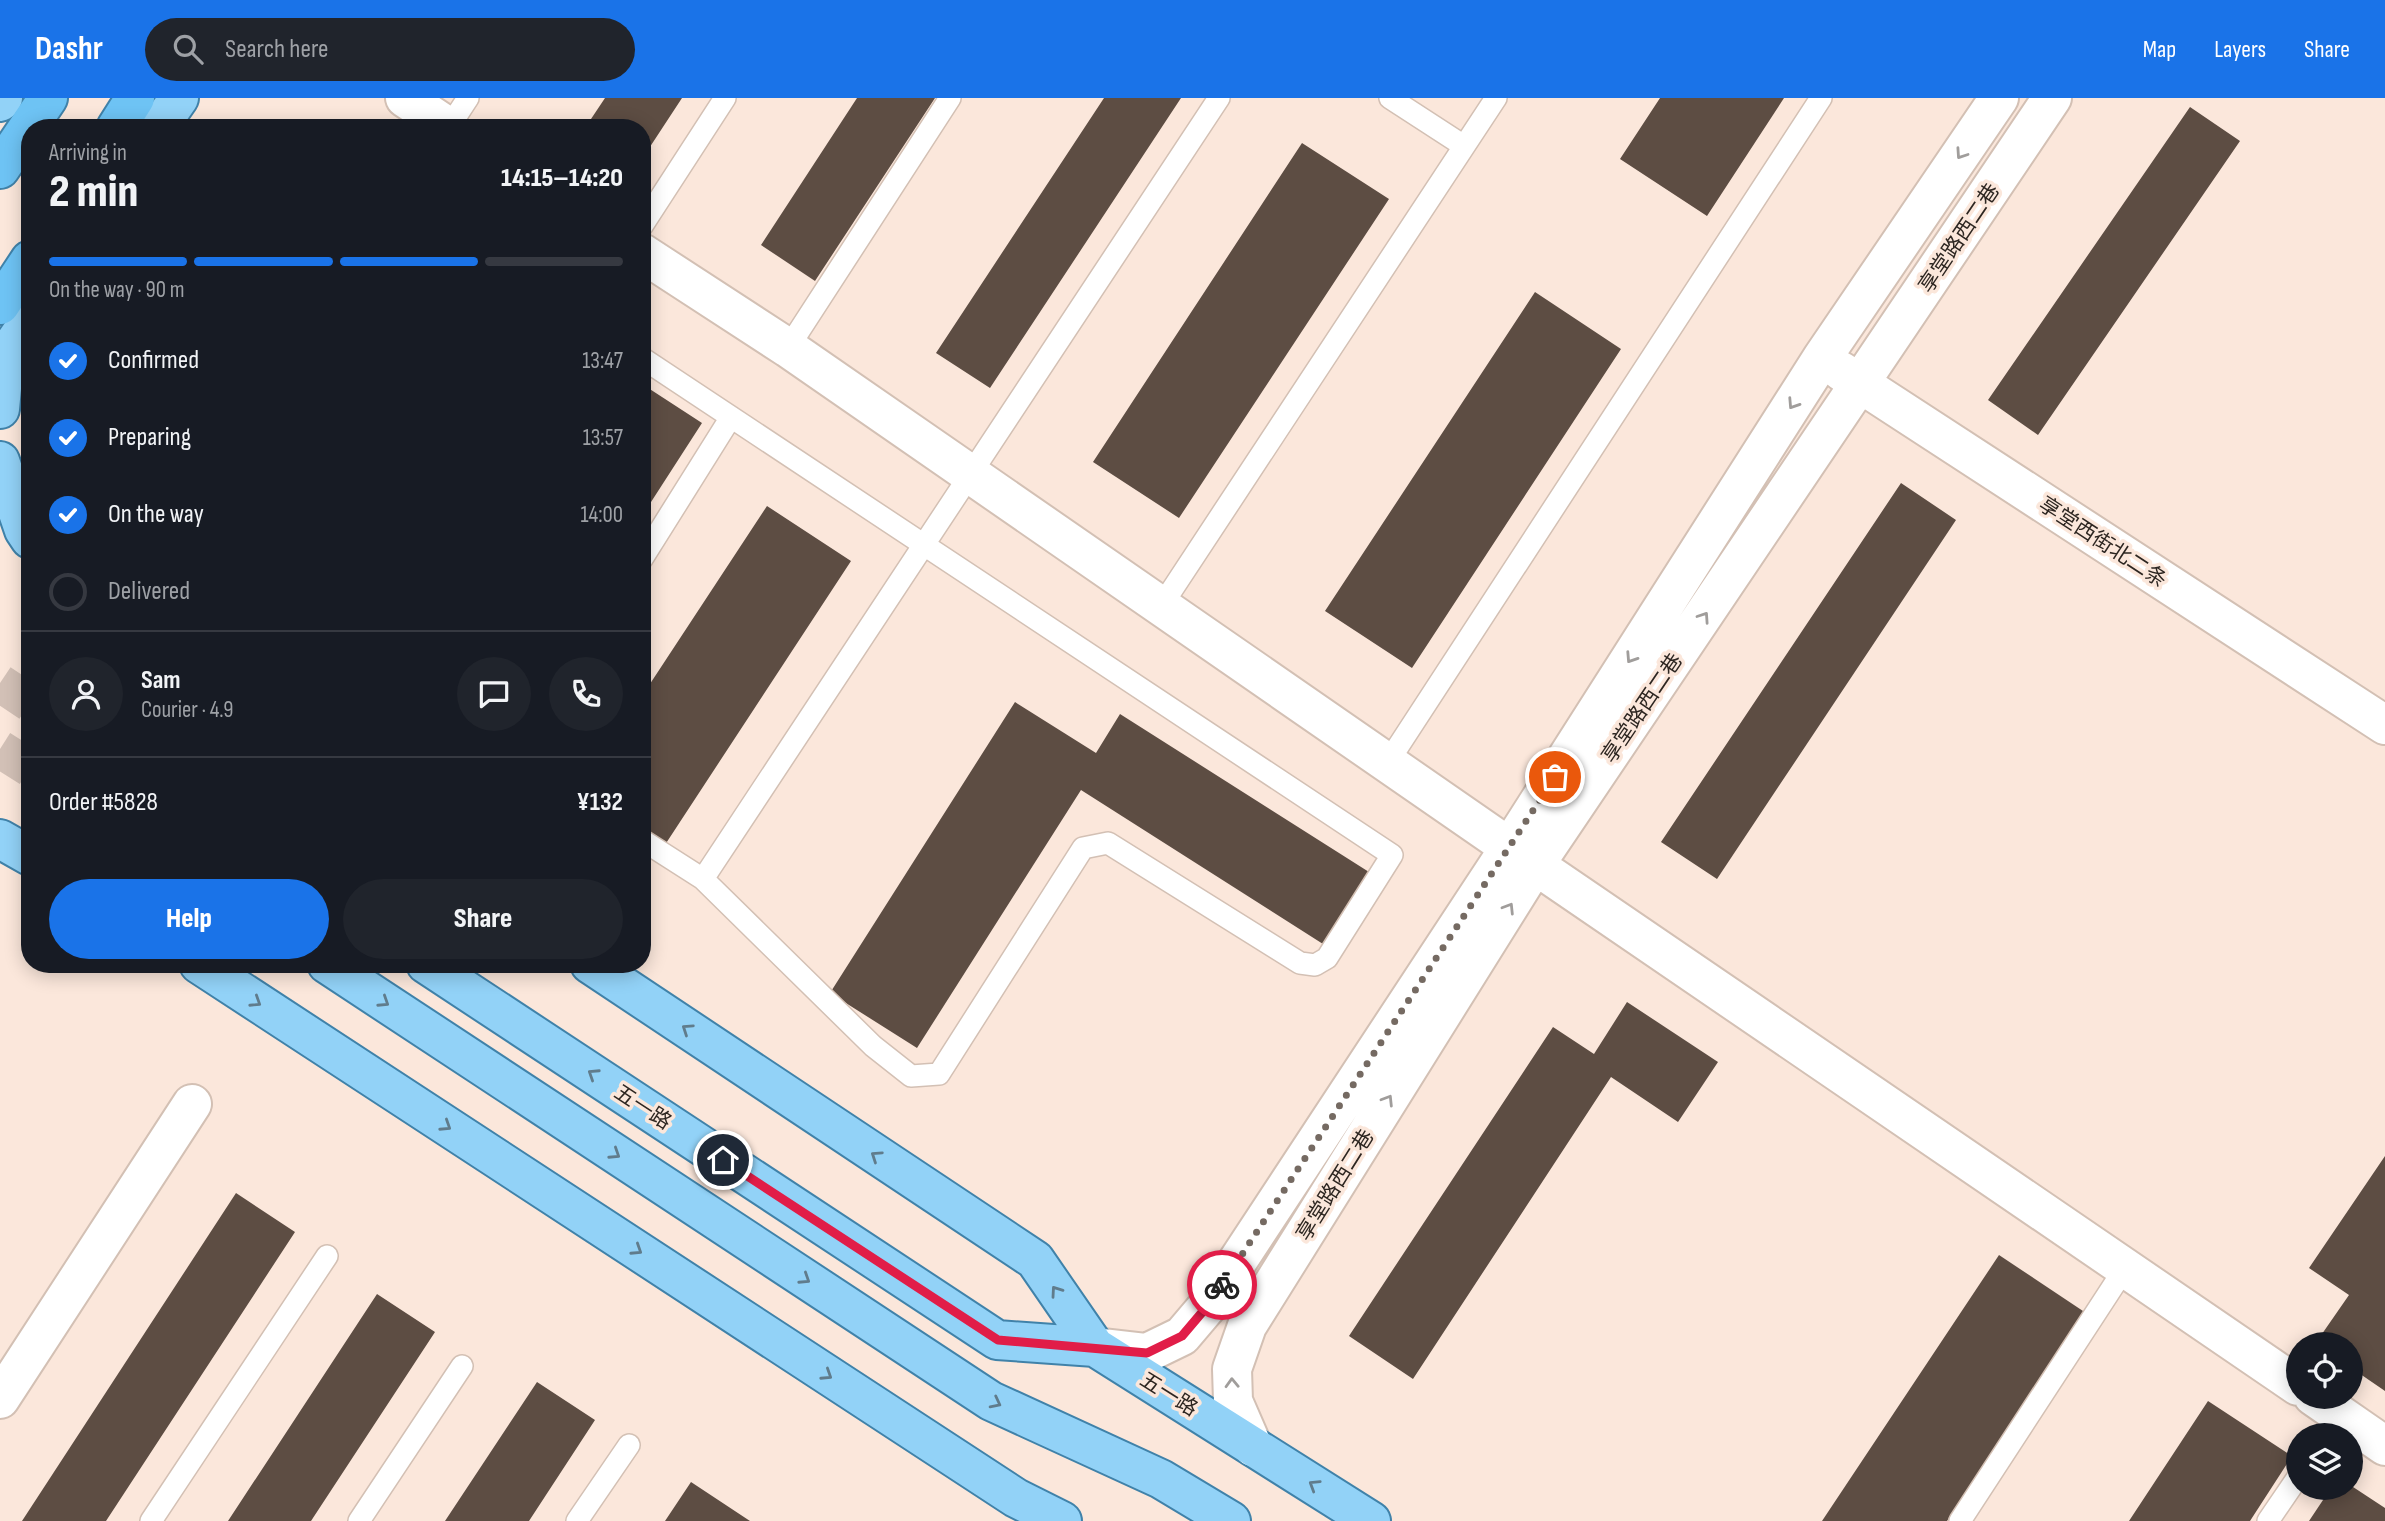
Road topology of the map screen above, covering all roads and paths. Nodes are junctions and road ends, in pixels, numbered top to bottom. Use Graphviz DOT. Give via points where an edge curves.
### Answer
graph roads {
  1 [pos="3,98"];
  2 [pos="48,98"];
  3 [pos="135,98"];
  4 [pos="178,98"];
  5 [pos="405,98"];
  6 [pos="468,98"];
  7 [pos="725,98"];
  8 [pos="950,98"];
  9 [pos="1219,98"];
  10 [pos="1390,98"];
  11 [pos="1496,98"];
  12 [pos="1821,98"];
  13 [pos="1999,98"];
  14 [pos="2052,98"];
  15 [pos="0,102"];
  16 [pos="34,119"];
  17 [pos="122,119"];
  18 [pos="165,119"];
  19 [pos="438,119"];
  20 [pos="455,119"];
  21 [pos="21,138"];
  22 [pos="1465,146"];
  23 [pos="0,169"];
  24 [pos="651,212"];
  25 [pos="651,259"];
  26 [pos="21,274"];
  27 [pos="0,305"];
  28 [pos="21,333"];
  29 [pos="788,348"];
  30 [pos="1822,358"];
  31 [pos="2,361"];
  32 [pos="651,364"];
  33 [pos="1861,385"];
  34 [pos="0,409"];
  35 [pos="731,417"];
  36 [pos="0,461"];
  37 [pos="971,473"];
  38 [pos="21,521"];
  39 [pos="922,544"];
  40 [pos="651,545"];
  41 [pos="1162,605"];
  42 [pos="2385,724"];
  43 [pos="1388,762"];
  44 [pos="0,839"];
  45 [pos="651,846"];
  46 [pos="21,851"];
  47 [pos="1523,856"];
  48 [pos="703,879"];
  49 [pos="213,973"];
  50 [pos="341,973"];
  51 [pos="440,973"];
  52 [pos="604,973"];
  53 [pos="192,1104"];
  54 [pos="327,1256"];
  55 [pos="2125,1268"];
  56 [pos="1095,1347"];
  57 [pos="462,1366"];
  58 [pos="2286,1378"];
  59 [pos="0,1399"];
  60 [pos="2326,1416"];
  61 [pos="629,1445"];
  62 [pos="2385,1446"];
  63 [pos="1253,1447"];
  64 [pos="2286,1495"];
  65 [pos="151,1521"];
  66 [pos="359,1521"];
  67 [pos="577,1521"];
  68 [pos="1062,1521"];
  69 [pos="1231,1521"];
  70 [pos="1371,1521"];
  71 [pos="1960,1521"];
  72 [pos="2268,1521"];
  1 -- 15 [label="main road"];
  2 -- 16 [label="highway"];
  3 -- 17 [label="highway"];
  4 -- 18 [label="main road"];
  5 -- 19 [label="street"];
  6 -- 20 [label="lane"];
  7 -- 24 [label="lane"];
  8 -- 29 [label="lane"];
  9 -- 37 [label="lane"];
  10 -- 22 [label="lane"];
  11 -- 22 [label="lane"];
  12 -- 43 [label="lane"];
  13 -- 30 [label="street, 享堂路西二巷, one-way"];
  14 -- 33 [label="street, 享堂路西二巷"];
  21 -- 23 [label="highway"];
  22 -- 41 [label="lane"];
  25 -- 29 [label="street"];
  26 -- 27 [label="highway"];
  28 -- 31 [label="main road"];
  29 -- 37 [label="street"];
  30 -- 33 [label="street, 享堂西街北二条"];
  30 -- 47 [label="street, 享堂路西二巷, one-way"];
  31 -- 34 [label="main road"];
  32 -- 35 [label="lane"];
  33 -- 42 [label="street, 享堂西街北二条"];
  47 -- 33 [label="street, 享堂路西二巷, one-way"];
  35 -- 39 [label="lane"];
  35 -- 40 [label="lane"];
  36 -- 38 [label="main road"];
  37 -- 39 [label="lane"];
  37 -- 41 [label="street"];
  39 -- 48 [label="lane"];
  39 -- 48 [label="lane" via="1392,855 1327,958 1315,965 1300,963 1108,843 1083,848 939,1074 911,1076 873,1046"];
  41 -- 43 [label="street"];
  43 -- 47 [label="street"];
  44 -- 46 [label="main road"];
  45 -- 48 [label="lane"];
  47 -- 55 [label="street"];
  47 -- 56 [label="street, 享堂路西二巷" via="1210,1303 1182,1336 1147,1353"];
  63 -- 47 [label="street, 享堂路西二巷, one-way" via="1233,1401 1232,1369 1247,1326"];
  49 -- 68 [label="main road, one-way" via="1016,1498"];
  50 -- 69 [label="main road, one-way" via="990,1401 1161,1479"];
  56 -- 51 [label="main road, 五一路, one-way" via="998,1340"];
  56 -- 52 [label="main road, one-way" via="1035,1260"];
  53 -- 59 [label="street"];
  54 -- 65 [label="lane"];
  55 -- 58 [label="street"];
  55 -- 71 [label="lane"];
  56 -- 63 [label="main road, 五一路"];
  57 -- 66 [label="lane"];
  60 -- 62 [label="street"];
  61 -- 67 [label="lane"];
  70 -- 63 [label="main road, 五一路, one-way"];
  64 -- 72 [label="lane"];
}
